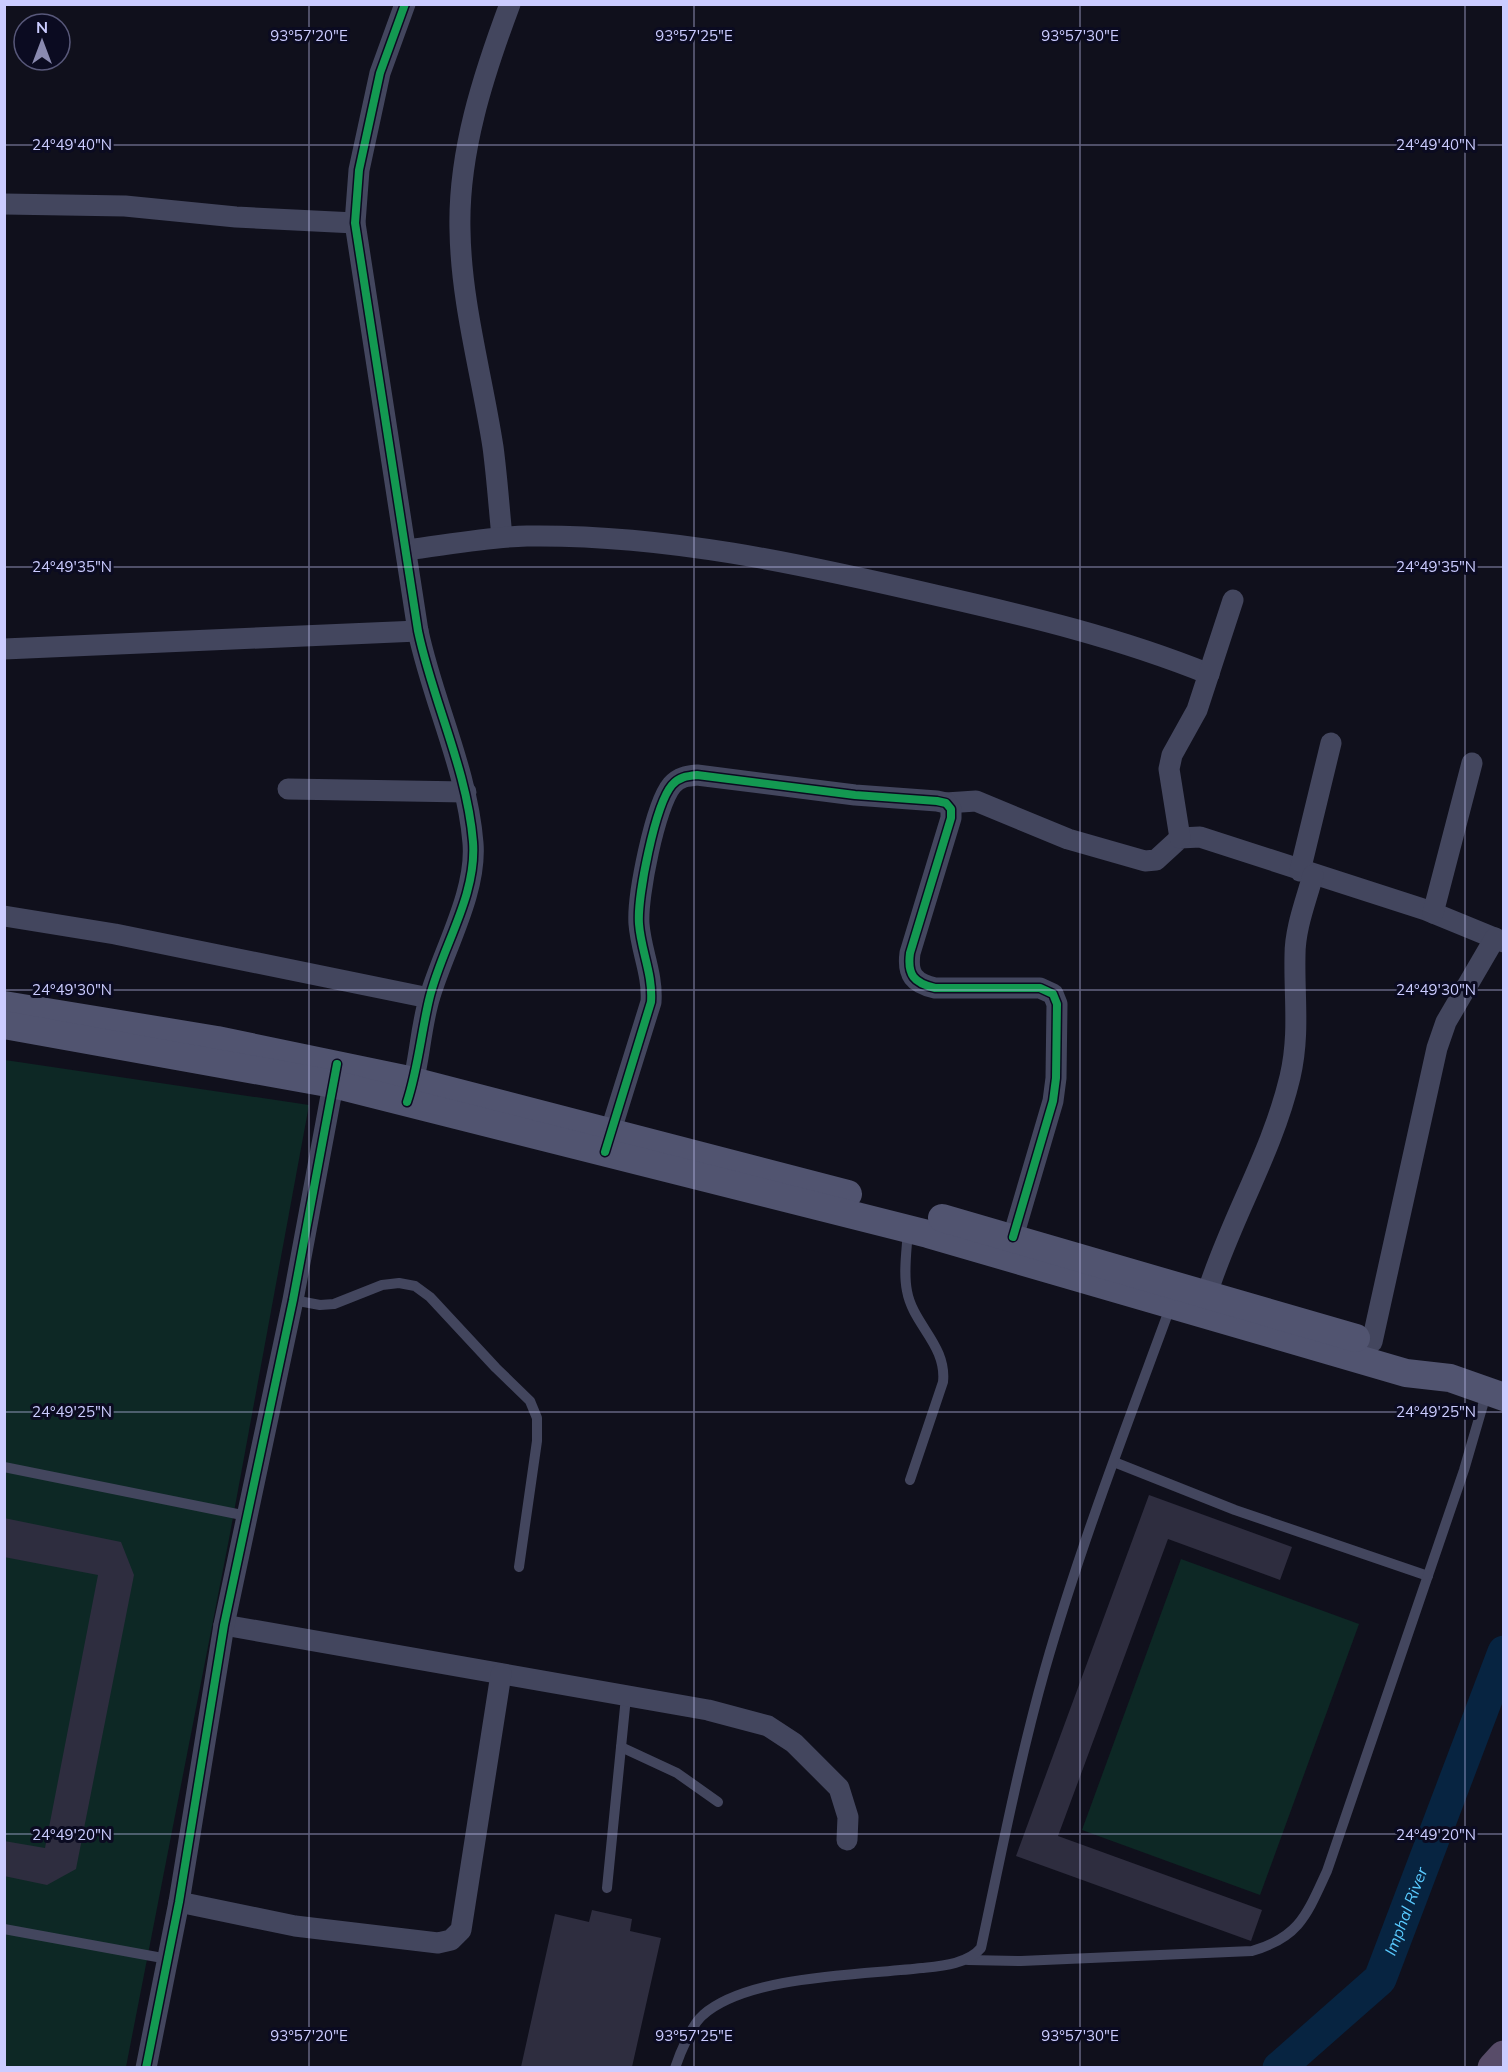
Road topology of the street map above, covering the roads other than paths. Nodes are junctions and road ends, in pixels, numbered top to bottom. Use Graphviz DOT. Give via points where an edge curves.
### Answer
graph roads {
  1 [pos="510,4"];
  2 [pos="404,5"];
  3 [pos="4,204"];
  4 [pos="355,223"];
  5 [pos="502,537"];
  6 [pos="406,550"];
  7 [pos="1233,600"];
  8 [pos="418,631"];
  9 [pos="4,650"];
  10 [pos="1209,674"];
  11 [pos="1331,743"];
  12 [pos="1472,763"];
  13 [pos="288,789"];
  14 [pos="466,792"];
  15 [pos="946,803"];
  16 [pos="1180,838"];
  17 [pos="1307,873"];
  18 [pos="1433,913"];
  19 [pos="4,916"];
  20 [pos="1499,940"];
  21 [pos="4,1005"];
  22 [pos="428,1005"];
  23 [pos="4,1025"];
  24 [pos="335,1074"];
  25 [pos="411,1092"];
  26 [pos="607,1142"];
  27 [pos="908,1229"];
  28 [pos="1013,1237"];
  29 [pos="1207,1294"];
  30 [pos="293,1300"];
  31 [pos="1171,1305"];
  32 [pos="1372,1342"];
  33 [pos="1450,1378"];
  34 [pos="1498,1391"];
  35 [pos="1114,1461"];
  36 [pos="4,1467"];
  37 [pos="910,1480"];
  38 [pos="247,1516"];
  39 [pos="519,1567"];
  40 [pos="1428,1576"];
  41 [pos="224,1625"];
  42 [pos="501,1674"];
  43 [pos="626,1697"];
  44 [pos="621,1747"];
  45 [pos="718,1802"];
  46 [pos="847,1840"];
  47 [pos="607,1888"];
  48 [pos="179,1902"];
  49 [pos="4,1929"];
  50 [pos="168,1959"];
  51 [pos="963,1959"];
  52 [pos="1503,2057"];
  53 [pos="146,2067"];
  54 [pos="675,2067"];
  55 [pos="1494,2067"];
  1 -- 5 [label="street" via="466,150 459,230 466,302 492,446"];
  2 -- 4 [label="street" via="380,73 359,170"];
  3 -- 4 [label="street" via="125,206"];
  4 -- 6 [label="street"];
  5 -- 6 [label="street"];
  5 -- 10 [label="street" via="653,541 831,571 1089,632 1150,650"];
  6 -- 8 [label="street"];
  7 -- 10 [label="street"];
  8 -- 9 [label="street"];
  8 -- 14 [label="street" via="426,671"];
  10 -- 16 [label="street" via="1169,769"];
  11 -- 17 [label="street"];
  12 -- 18 [label="street"];
  13 -- 14 [label="street"];
  14 -- 22 [label="street" via="473,873"];
  15 -- 16 [label="street" via="976,801 1068,839 1145,861 1161,856"];
  15 -- 26 [label="street" via="697,775 683,776 672,785 664,800 639,893 639,925 652,984 651,1002"];
  15 -- 28 [label="street" via="951,808 951,818 910,953 912,978 935,988 1040,988 1053,994 1057,1004 1053,1101"];
  16 -- 17 [label="street" via="1200,837"];
  17 -- 18 [label="street"];
  17 -- 29 [label="street" via="1297,934 1297,1030 1284,1100 1273,1137 1221,1248"];
  18 -- 20 [label="street"];
  19 -- 22 [label="street" via="115,934"];
  20 -- 32 [label="street" via="1446,1022 1437,1048"];
  21 -- 24 [label="main road" via="218,1040"];
  22 -- 25 [label="street"];
  23 -- 24 [label="main road"];
  24 -- 25 [label="main road"];
  24 -- 30 [label="street"];
  25 -- 26 [label="main road"];
  26 -- 27 [label="main road"];
  26 -- 28 [label="main road"];
  27 -- 31 [label="main road"];
  27 -- 37 [label="lane" via="910,1302 936,1345 944,1368"];
  28 -- 29 [label="main road"];
  29 -- 32 [label="main road"];
  30 -- 38 [label="street"];
  30 -- 39 [label="lane" via="334,1304 382,1284 415,1286 530,1401 537,1418 537,1441"];
  31 -- 33 [label="main road" via="1406,1373"];
  31 -- 35 [label="lane"];
  32 -- 33 [label="main road" via="1414,1355"];
  33 -- 34 [label="main road"];
  34 -- 40 [label="lane"];
  35 -- 40 [label="lane" via="1236,1510"];
  35 -- 51 [label="lane" via="1040,1687 981,1948"];
  36 -- 38 [label="lane"];
  38 -- 41 [label="street"];
  40 -- 51 [label="lane" via="1327,1872 1291,1934 1252,1952 1021,1961"];
  41 -- 42 [label="street"];
  41 -- 48 [label="street"];
  42 -- 43 [label="street"];
  42 -- 48 [label="street" via="461,1930 451,1940 438,1943 295,1926"];
  43 -- 44 [label="lane"];
  43 -- 46 [label="street" via="708,1710 784,1734 839,1788 848,1817"];
  44 -- 45 [label="lane" via="676,1773"];
  44 -- 47 [label="lane"];
  48 -- 50 [label="street"];
  49 -- 50 [label="lane"];
  50 -- 53 [label="street"];
  51 -- 54 [label="lane" via="938,1966 776,1985 733,1997 702,2015"];
  52 -- 55 [label="highway"];
}
